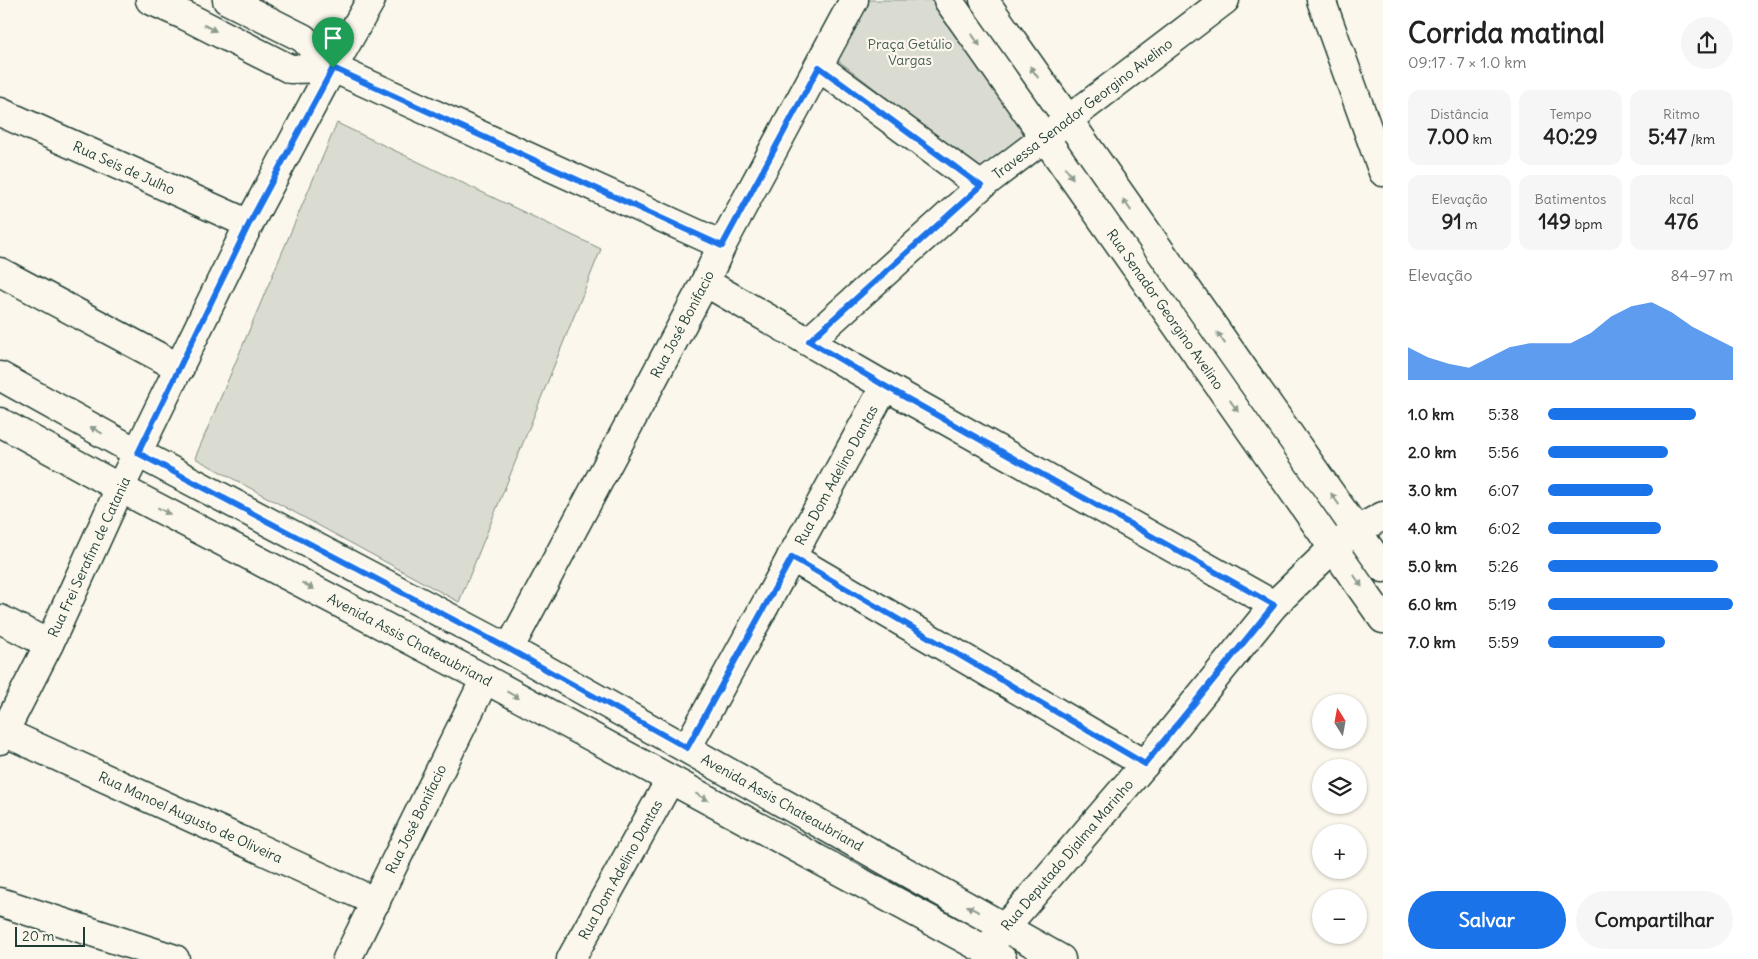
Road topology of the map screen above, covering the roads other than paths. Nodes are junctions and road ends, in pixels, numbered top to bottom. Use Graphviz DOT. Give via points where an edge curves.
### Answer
graph roads {
  1 [pos="150,0"];
  2 [pos="227,0"];
  3 [pos="371,0"];
  4 [pos="854,0"];
  5 [pos="948,0"];
  6 [pos="984,0"];
  7 [pos="1225,0"];
  8 [pos="1321,0"];
  9 [pos="190,8"];
  10 [pos="819,67"];
  11 [pos="333,68"];
  12 [pos="0,112"];
  13 [pos="1068,120"];
  14 [pos="1044,138"];
  15 [pos="1382,162"];
  16 [pos="981,186"];
  17 [pos="249,224"];
  18 [pos="722,246"];
  19 [pos="0,272"];
  20 [pos="704,282"];
  21 [pos="809,341"];
  22 [pos="180,368"];
  23 [pos="0,376"];
  24 [pos="885,386"];
  25 [pos="0,422"];
  26 [pos="138,453"];
  27 [pos="120,488"];
  28 [pos="1383,516"];
  29 [pos="1356,530"];
  30 [pos="1334,548"];
  31 [pos="792,557"];
  32 [pos="1383,568"];
  33 [pos="1274,605"];
  34 [pos="1383,618"];
  35 [pos="0,619"];
  36 [pos="49,644"];
  37 [pos="509,649"];
  38 [pos="485,680"];
  39 [pos="2,736"];
  40 [pos="687,748"];
  41 [pos="1145,764"];
  42 [pos="670,780"];
  43 [pos="0,902"];
  44 [pos="376,902"];
  45 [pos="1005,927"];
  46 [pos="989,956"];
  47 [pos="175,959"];
  48 [pos="347,959"];
  49 [pos="571,959"];
  50 [pos="1062,959"];
  1 -- 9 [label="street"];
  2 -- 11 [label="street" via="303,38"];
  3 -- 11 [label="street, Rua Frei Serafim de Catania"];
  4 -- 10 [label="street, Rua José Bonifacio"];
  5 -- 14 [label="street, Rua Senador Georgino Avelino, one-way"];
  13 -- 6 [label="street, Rua Senador Georgino Avelino, one-way"];
  7 -- 13 [label="street, Travessa Senador Georgino Avelino"];
  8 -- 15 [label="street"];
  9 -- 11 [label="street, one-way" via="290,69"];
  10 -- 16 [label="street"];
  10 -- 18 [label="street, Rua José Bonifacio"];
  11 -- 17 [label="street, Rua Frei Serafim de Catania"];
  11 -- 18 [label="street"];
  12 -- 17 [label="street, Rua Seis de Julho"];
  13 -- 14 [label="street, Travessa Senador Georgino Avelino"];
  29 -- 13 [label="street, Rua Senador Georgino Avelino, one-way"];
  14 -- 16 [label="street, Travessa Senador Georgino Avelino"];
  14 -- 30 [label="street, Rua Senador Georgino Avelino, one-way"];
  16 -- 21 [label="street, Travessa Senador Georgino Avelino"];
  17 -- 22 [label="street, Rua Frei Serafim de Catania"];
  18 -- 20 [label="street, Rua José Bonifacio"];
  19 -- 22 [label="street"];
  20 -- 21 [label="street"];
  20 -- 37 [label="street, Rua José Bonifacio"];
  21 -- 24 [label="street"];
  22 -- 26 [label="street, Rua Frei Serafim de Catania"];
  26 -- 23 [label="street, Avenida Assis Chateaubriand, one-way"];
  24 -- 31 [label="street, Rua Dom Adelino Dantas"];
  24 -- 33 [label="street"];
  25 -- 27 [label="street, Avenida Assis Chateaubriand"];
  26 -- 27 [label="street, Rua Frei Serafim de Catania"];
  26 -- 37 [label="street, Avenida Assis Chateaubriand"];
  27 -- 36 [label="street, Rua Frei Serafim de Catania"];
  27 -- 38 [label="street, Avenida Assis Chateaubriand, one-way"];
  28 -- 29 [label="street, Rua Deputado Djalma Marinho"];
  29 -- 30 [label="street, Rua Deputado Djalma Marinho"];
  29 -- 32 [label="street, Rua Senador Georgino Avelino"];
  30 -- 33 [label="street, Rua Deputado Djalma Marinho"];
  30 -- 34 [label="street, Rua Senador Georgino Avelino, one-way"];
  31 -- 40 [label="street, Rua Dom Adelino Dantas"];
  31 -- 41 [label="street"];
  33 -- 41 [label="street, Rua Deputado Djalma Marinho"];
  35 -- 36 [label="street"];
  36 -- 39 [label="street, Rua Frei Serafim de Catania"];
  37 -- 40 [label="street, Avenida Assis Chateaubriand"];
  38 -- 42 [label="street, Avenida Assis Chateaubriand, one-way"];
  38 -- 44 [label="street, Rua José Bonifacio"];
  39 -- 44 [label="street, Rua Manoel Augusto de Oliveira"];
  45 -- 40 [label="street, Avenida Assis Chateaubriand, one-way"];
  41 -- 45 [label="street, Rua Deputado Djalma Marinho"];
  42 -- 46 [label="street, Avenida Assis Chateaubriand, one-way"];
  42 -- 49 [label="street, Rua Dom Adelino Dantas"];
  43 -- 47 [label="street"];
  44 -- 48 [label="street, Rua José Bonifacio"];
  45 -- 46 [label="street, Rua Deputado Djalma Marinho"];
  45 -- 50 [label="street, Avenida Assis Chateaubriand"];
}
